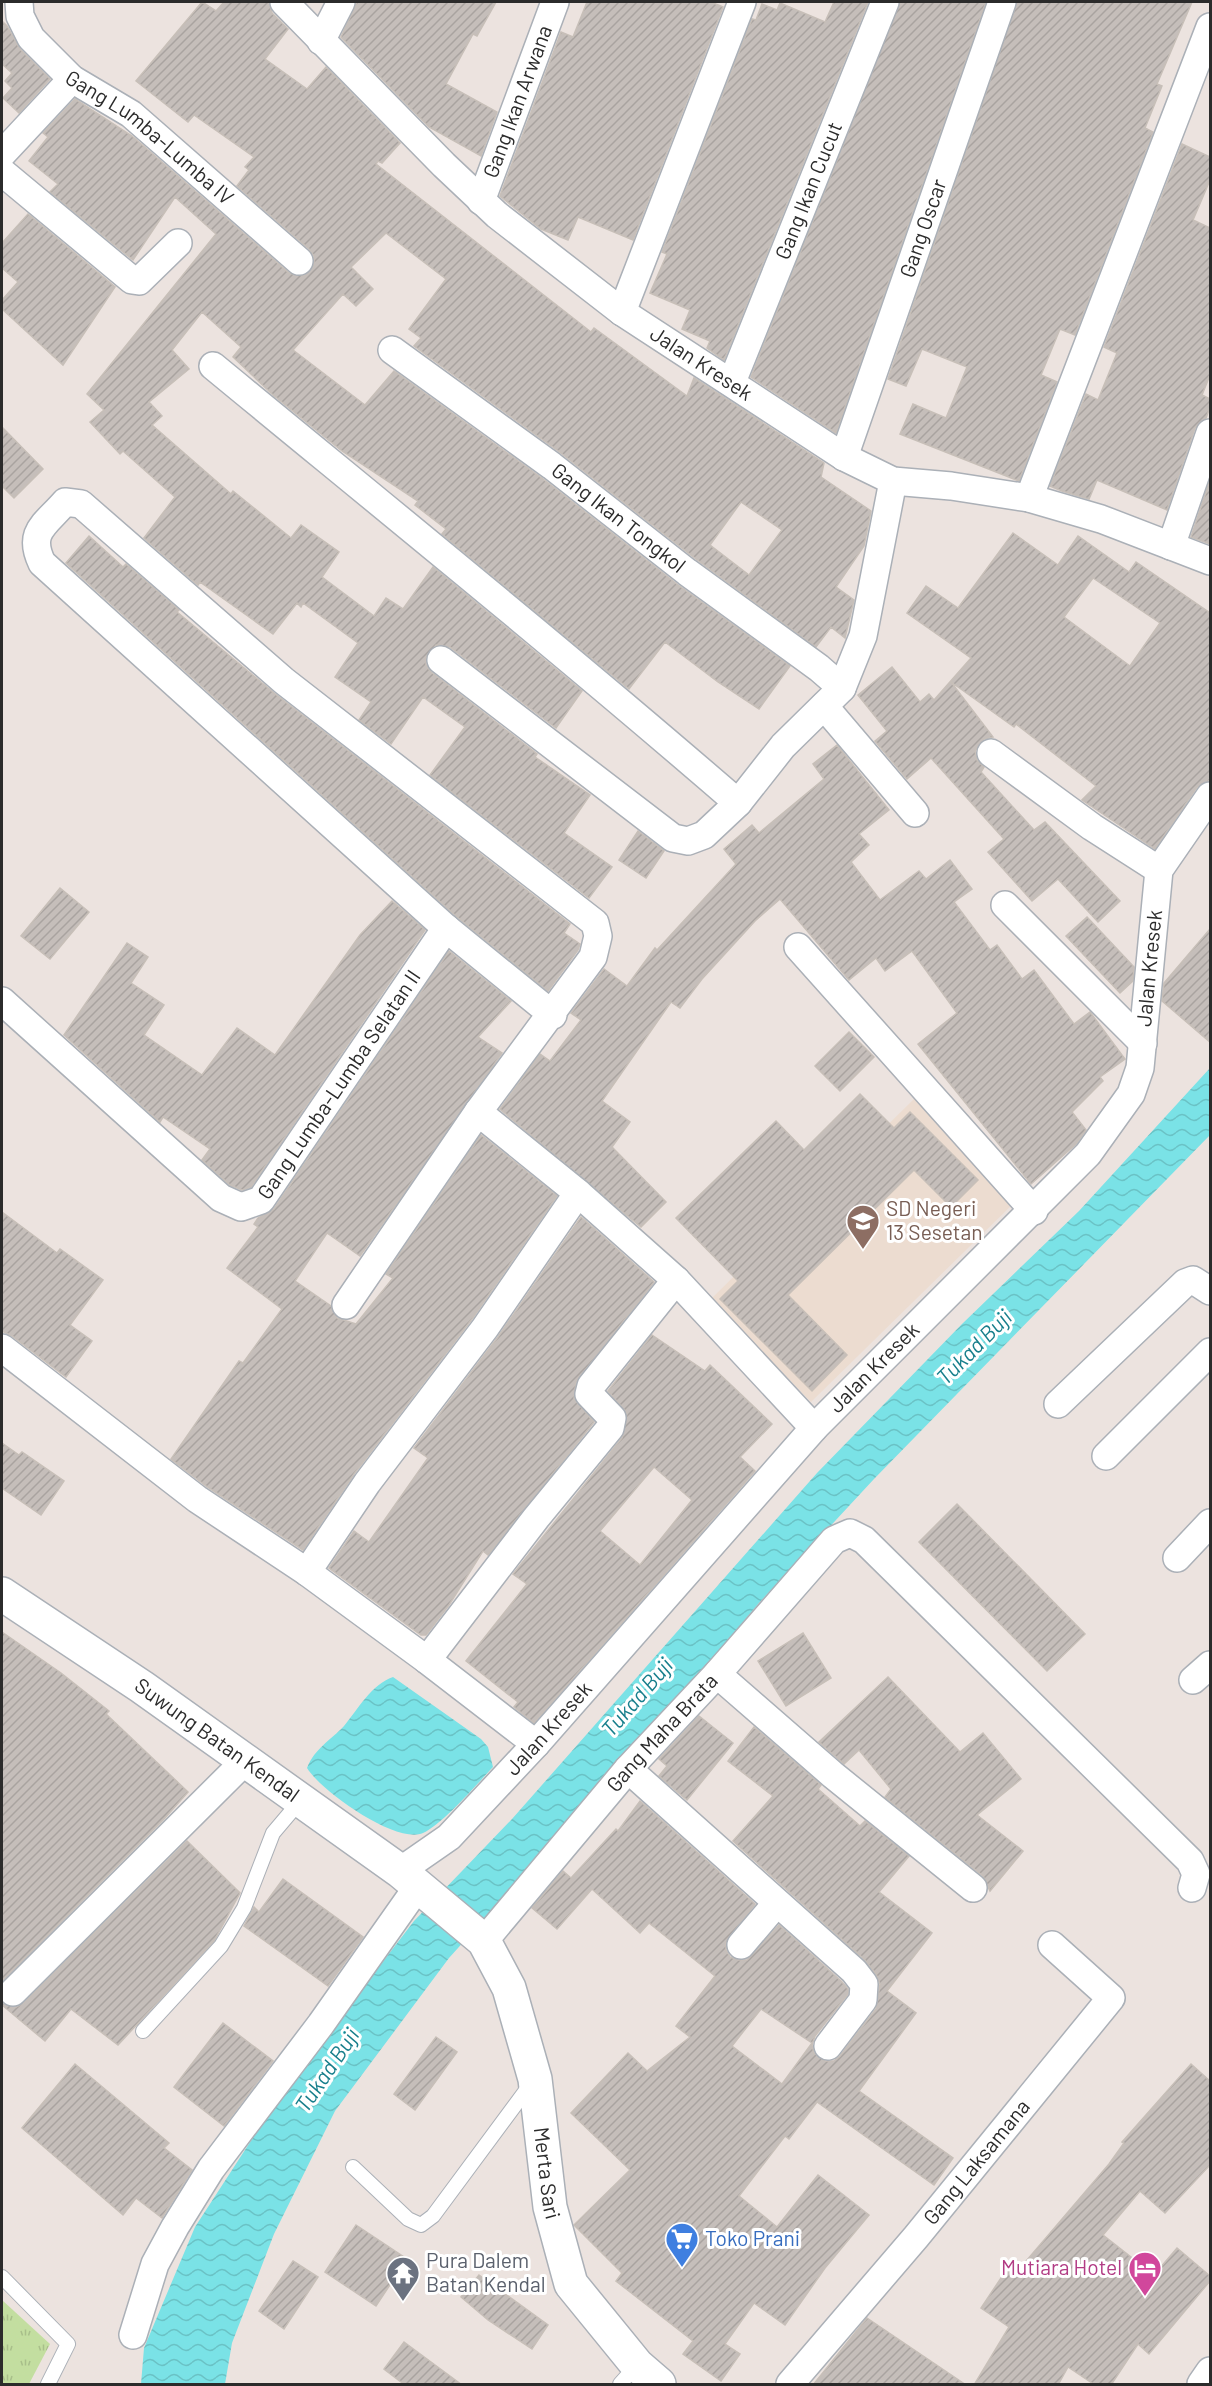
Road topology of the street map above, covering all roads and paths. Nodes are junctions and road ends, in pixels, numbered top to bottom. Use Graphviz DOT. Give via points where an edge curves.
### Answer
graph roads {
  1 [pos="19,2"];
  2 [pos="284,2"];
  3 [pos="341,2"];
  4 [pos="555,2"];
  5 [pos="742,2"];
  6 [pos="885,2"];
  7 [pos="1002,2"];
  8 [pos="1210,27"];
  9 [pos="321,41"];
  10 [pos="72,79"];
  11 [pos="2,154"];
  12 [pos="2,172"];
  13 [pos="481,201"];
  14 [pos="178,243"];
  15 [pos="299,261"];
  16 [pos="622,312"];
  17 [pos="392,350"];
  18 [pos="213,366"];
  19 [pos="732,382"];
  20 [pos="1210,433"];
  21 [pos="844,457"];
  22 [pos="893,482"];
  23 [pos="1029,498"];
  24 [pos="1171,546"];
  25 [pos="1210,561"];
  26 [pos="441,660"];
  27 [pos="833,697"];
  28 [pos="991,753"];
  29 [pos="1210,796"];
  30 [pos="738,803"];
  31 [pos="915,813"];
  32 [pos="1159,870"];
  33 [pos="1005,905"];
  34 [pos="446,928"];
  35 [pos="798,947"];
  36 [pos="2,1001"];
  37 [pos="553,1015"];
  38 [pos="1143,1043"];
  39 [pos="478,1112"];
  40 [pos="578,1193"];
  41 [pos="1034,1211"];
  42 [pos="676,1280"];
  43 [pos="1210,1291"];
  44 [pos="346,1305"];
  45 [pos="2,1348"];
  46 [pos="1210,1352"];
  47 [pos="1058,1404"];
  48 [pos="814,1428"];
  49 [pos="1106,1456"];
  50 [pos="1210,1523"];
  51 [pos="1178,1558"];
  52 [pos="307,1572"];
  53 [pos="2,1594"];
  54 [pos="427,1660"];
  55 [pos="717,1674"];
  56 [pos="536,1744"];
  57 [pos="245,1761"];
  58 [pos="628,1770"];
  59 [pos="301,1800"];
  60 [pos="415,1883"];
  61 [pos="974,1888"];
  62 [pos="1192,1888"];
  63 [pos="776,1904"];
  64 [pos="481,1939"];
  65 [pos="741,1945"];
  66 [pos="1052,1945"];
  67 [pos="13,1992"];
  68 [pos="142,2031"];
  69 [pos="828,2046"];
  70 [pos="535,2079"];
  71 [pos="353,2167"];
  72 [pos="2,2277"];
  73 [pos="133,2335"];
  74 [pos="1210,2372"];
  75 [pos="639,2378"];
  76 [pos="48,2385"];
  77 [pos="790,2385"];
  78 [pos="1201,2385"];
  1 -- 10 [label="street, Gang Lumba-Lumba IV" via="20,16 31,38"];
  2 -- 9 [label="street, Jalan Kresek"];
  3 -- 9 [label="street"];
  4 -- 13 [label="street, Gang Ikan Arwana"];
  5 -- 16 [label="street"];
  6 -- 19 [label="street, Gang Ikan Cucut"];
  7 -- 21 [label="street, Gang Oscar"];
  8 -- 23 [label="street"];
  9 -- 13 [label="street, Jalan Kresek"];
  10 -- 11 [label="street"];
  10 -- 15 [label="street, Gang Lumba-Lumba IV" via="131,114"];
  12 -- 14 [label="street" via="132,280 138,281"];
  13 -- 16 [label="street, Jalan Kresek"];
  16 -- 19 [label="street, Jalan Kresek"];
  17 -- 27 [label="street, Gang Ikan Tongkol" via="819,668"];
  18 -- 30 [label="street" via="582,669"];
  19 -- 21 [label="street, Jalan Kresek"];
  20 -- 24 [label="street"];
  21 -- 22 [label="street, Jalan Kresek"];
  22 -- 23 [label="street, Jalan Kresek"];
  22 -- 27 [label="street" via="863,636"];
  23 -- 24 [label="street, Jalan Kresek" via="1101,519"];
  24 -- 25 [label="street, Jalan Kresek"];
  26 -- 30 [label="street" via="673,838 688,841 704,835"];
  27 -- 30 [label="street" via="783,746"];
  27 -- 31 [label="street, Gang Ikan Tongkol"];
  28 -- 32 [label="street"];
  29 -- 32 [label="street, Jalan Kresek"];
  32 -- 38 [label="street, Jalan Kresek"];
  33 -- 38 [label="street"];
  34 -- 36 [label="street, Gang Lumba-Lumba Selatan II" via="261,1200 241,1208 221,1198"];
  34 -- 37 [label="street"];
  34 -- 37 [label="street" via="42,562 34,546 38,532 65,502 81,504 284,681 595,923 598,936 593,957"];
  35 -- 41 [label="street"];
  37 -- 39 [label="street"];
  38 -- 41 [label="street, Jalan Kresek" via="1131,1094 1088,1155"];
  39 -- 40 [label="street"];
  39 -- 44 [label="street"];
  40 -- 42 [label="street"];
  40 -- 52 [label="street"];
  41 -- 48 [label="street, Jalan Kresek"];
  42 -- 48 [label="street"];
  42 -- 54 [label="street" via="591,1386 589,1394 612,1418 610,1428"];
  43 -- 47 [label="street" via="1193,1280 1185,1283"];
  45 -- 52 [label="street" via="197,1499"];
  46 -- 49 [label="street"];
  48 -- 56 [label="street, Jalan Kresek"];
  50 -- 51 [label="street"];
  52 -- 54 [label="street"];
  53 -- 57 [label="street, Suwung Batan Kendal"];
  54 -- 56 [label="street"];
  55 -- 58 [label="street, Gang Maha Brata"];
  55 -- 61 [label="street" via="833,1775"];
  55 -- 62 [label="street, Gang Maha Brata" via="834,1540 850,1533 864,1540 1190,1861 1196,1874"];
  56 -- 60 [label="street, Jalan Kresek" via="449,1837"];
  57 -- 59 [label="street, Suwung Batan Kendal"];
  57 -- 67 [label="street"];
  58 -- 63 [label="street"];
  58 -- 64 [label="street, Gang Maha Brata"];
  59 -- 60 [label="street, Suwung Batan Kendal"];
  59 -- 68 [label="lane" via="273,1833 244,1908 221,1946"];
  60 -- 64 [label="street, Suwung Batan Kendal"];
  60 -- 73 [label="street" via="321,2024 199,2188 155,2264"];
  63 -- 65 [label="street"];
  63 -- 69 [label="street" via="864,1984 863,2000"];
  64 -- 70 [label="street, Merta Sari" via="508,1988"];
  66 -- 77 [label="street, Gang Laksamana" via="1111,1998"];
  70 -- 71 [label="lane" via="434,2216 422,2225 408,2219"];
  70 -- 75 [label="street, Merta Sari" via="550,2207 571,2284"];
  72 -- 76 [label="lane" via="68,2344"];
  74 -- 78 [label="street"];
}
